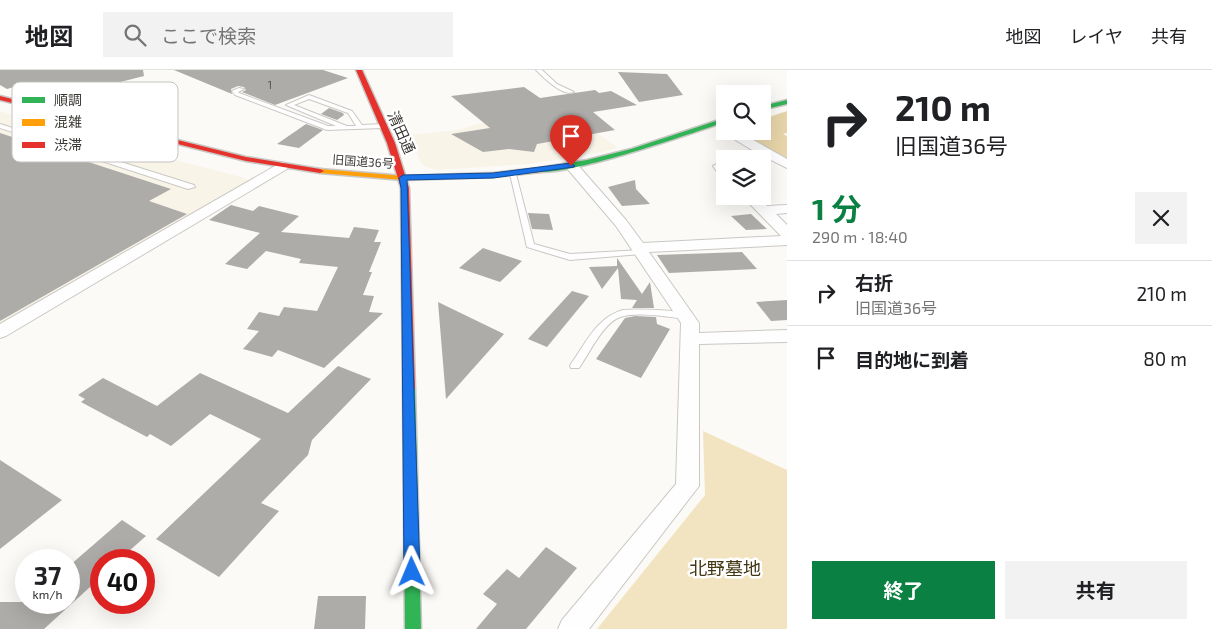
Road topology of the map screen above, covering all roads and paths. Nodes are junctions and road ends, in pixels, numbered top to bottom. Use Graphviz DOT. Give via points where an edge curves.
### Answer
graph roads {
  1 [pos="359,70"];
  2 [pos="539,70"];
  3 [pos="241,89"];
  4 [pos="571,92"];
  5 [pos="787,102"];
  6 [pos="771,106"];
  7 [pos="0,126"];
  8 [pos="384,126"];
  9 [pos="360,127"];
  10 [pos="346,128"];
  11 [pos="716,128"];
  12 [pos="12,130"];
  13 [pos="746,140"];
  14 [pos="178,142"];
  15 [pos="762,150"];
  16 [pos="771,155"];
  17 [pos="113,162"];
  18 [pos="787,164"];
  19 [pos="282,166"];
  20 [pos="571,166"];
  21 [pos="513,174"];
  22 [pos="403,178"];
  23 [pos="191,187"];
  24 [pos="759,205"];
  25 [pos="787,209"];
  26 [pos="764,210"];
  27 [pos="787,233"];
  28 [pos="787,240"];
  29 [pos="640,250"];
  30 [pos="686,316"];
  31 [pos="0,332"];
  32 [pos="787,336"];
  33 [pos="689,340"];
  34 [pos="576,366"];
  35 [pos="413,629"];
  36 [pos="572,629"];
  1 -- 8 [label="street, 清田通"];
  2 -- 4 [label="lane" via="555,86"];
  3 -- 10 [label="lane" via="235,90 237,94 327,128"];
  5 -- 6 [label="street"];
  7 -- 12 [label="lane"];
  8 -- 9 [label="lane"];
  8 -- 22 [label="street, 清田通"];
  9 -- 10 [label="lane"];
  9 -- 10 [label="lane" via="350,112 310,97 289,105"];
  11 -- 20 [label="street, 旧国道36号"];
  13 -- 15 [label="street"];
  14 -- 19 [label="street, 旧国道36号"];
  16 -- 18 [label="street"];
  17 -- 23 [label="lane"];
  19 -- 22 [label="street, 旧国道36号"];
  19 -- 31 [label="street"];
  20 -- 21 [label="street, 旧国道36号"];
  20 -- 29 [label="street"];
  21 -- 22 [label="street, 旧国道36号"];
  21 -- 29 [label="lane" via="530,245 570,257"];
  22 -- 35 [label="street, 清田通"];
  24 -- 26 [label="street"];
  25 -- 26 [label="street"];
  26 -- 27 [label="street"];
  28 -- 29 [label="street"];
  29 -- 30 [label="street"];
  30 -- 33 [label="street" via="690,323"];
  30 -- 34 [label="lane" via="616,315 608,321"];
  32 -- 33 [label="street"];
  33 -- 36 [label="street" via="687,486"];
}
